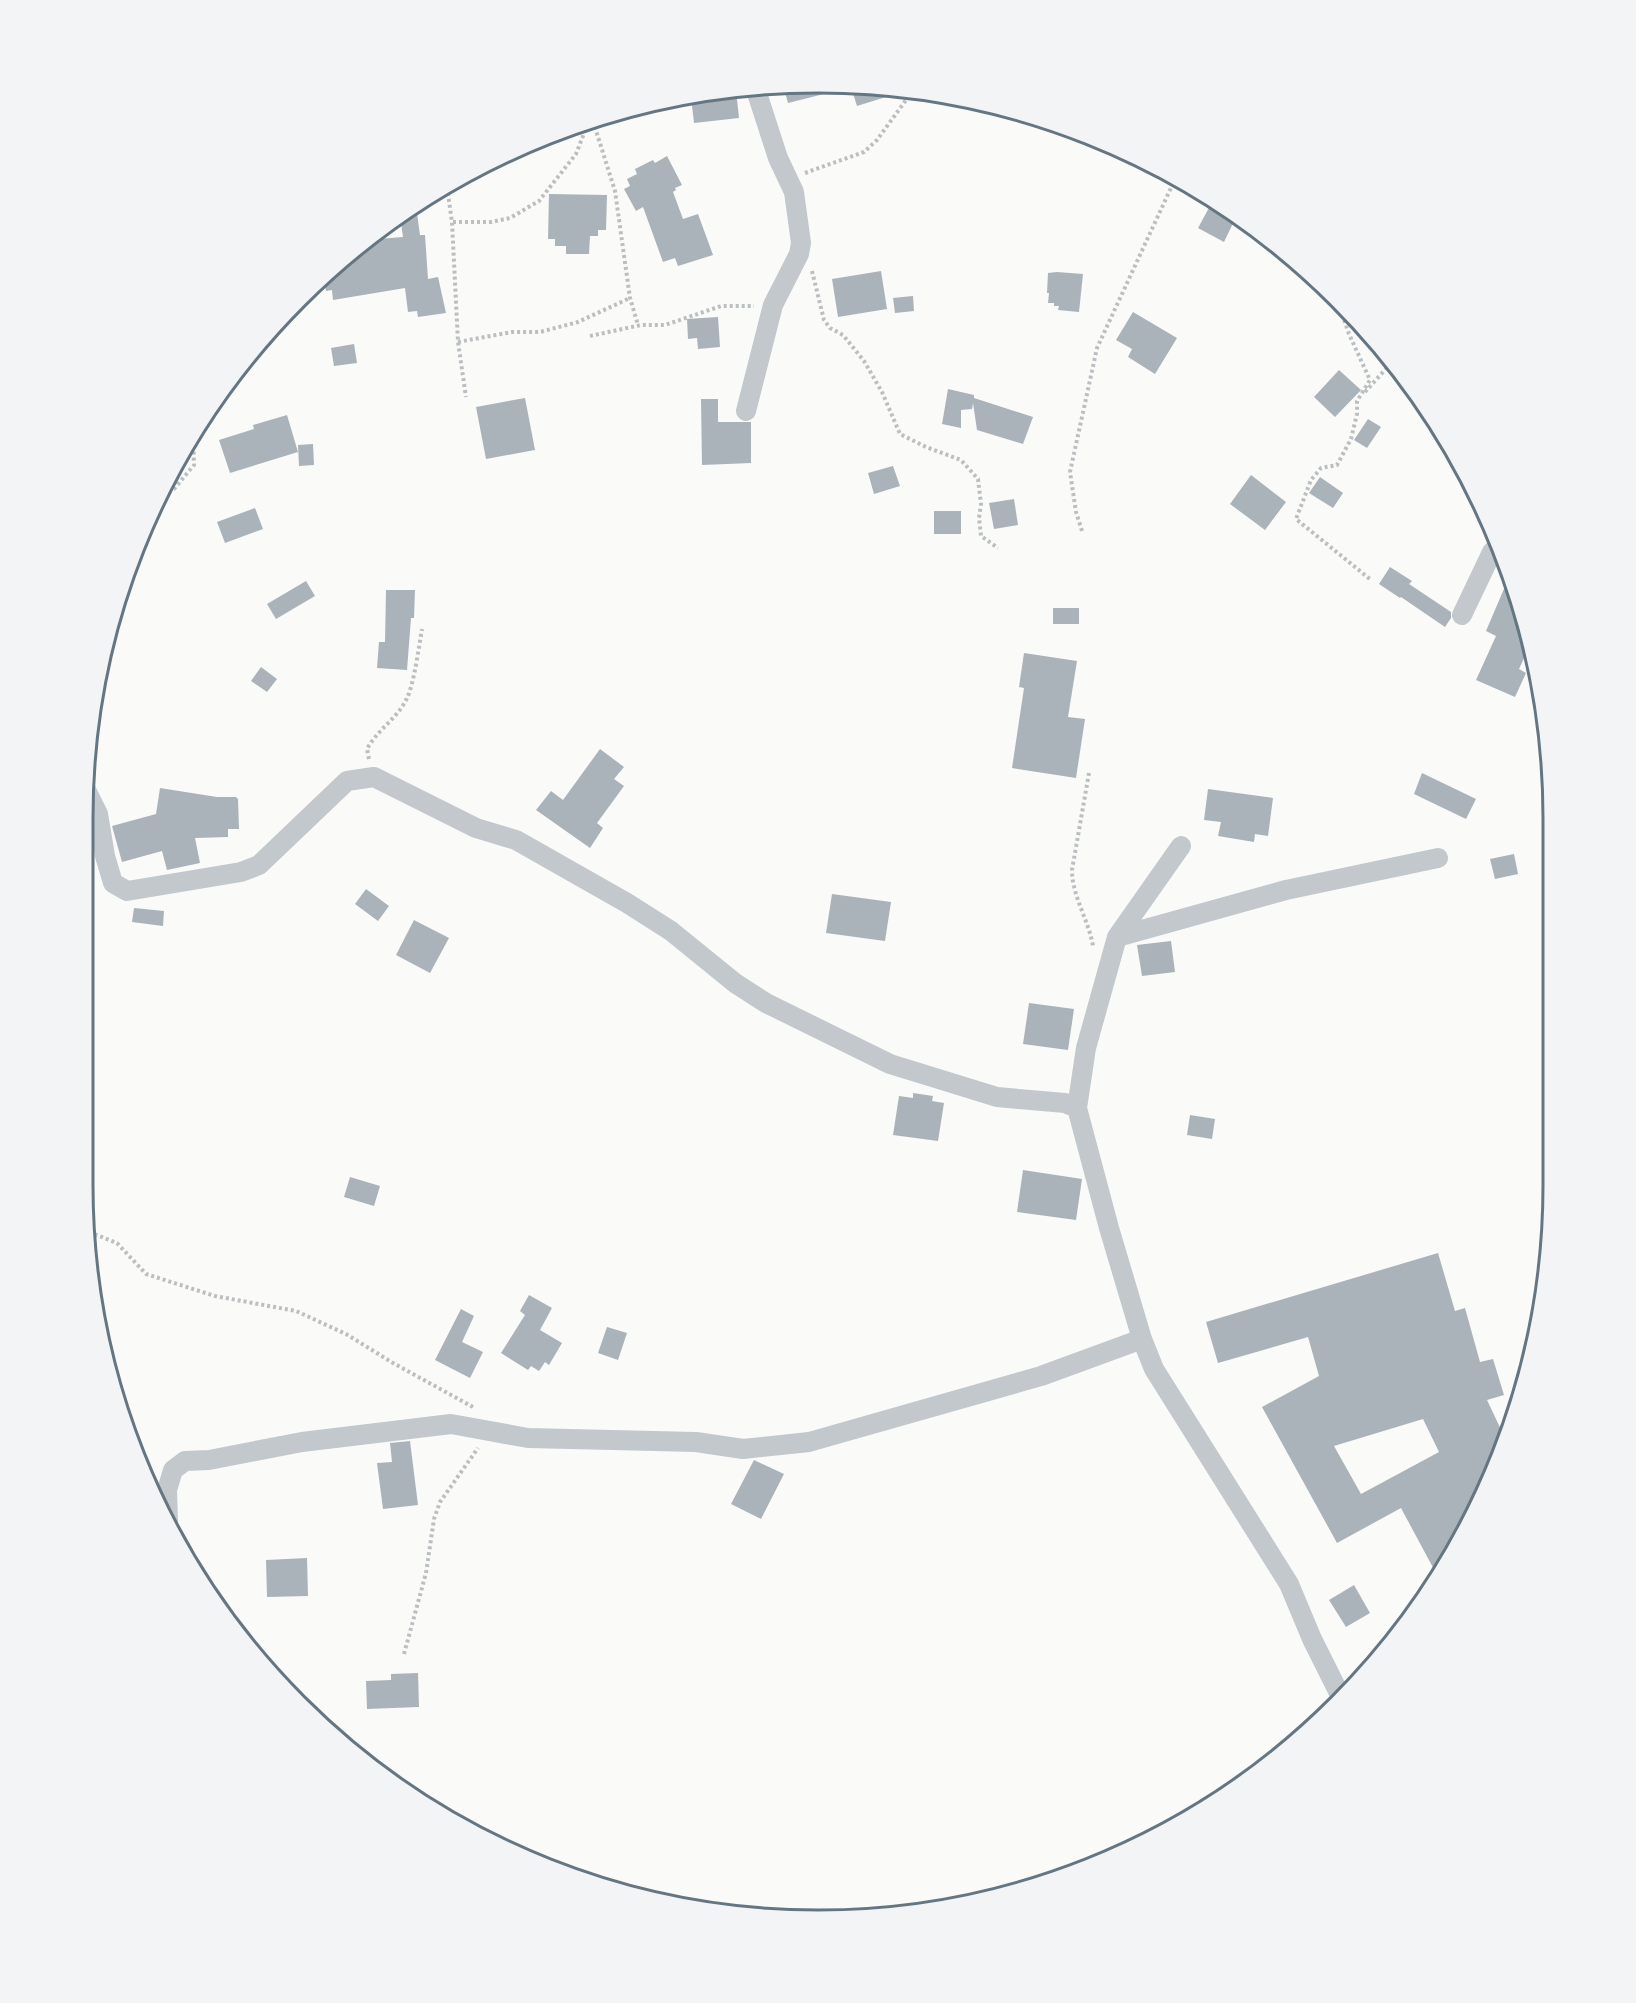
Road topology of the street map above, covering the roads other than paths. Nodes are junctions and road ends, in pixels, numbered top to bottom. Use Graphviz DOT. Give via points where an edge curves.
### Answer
graph roads {
  1 [pos="758,96"];
  2 [pos="746,411"];
  3 [pos="1492,552"];
  4 [pos="1462,615"];
  5 [pos="94,805"];
  6 [pos="1181,846"];
  7 [pos="1438,858"];
  8 [pos="1117,937"];
  9 [pos="1077,1108"];
  10 [pos="1142,1339"];
  11 [pos="167,1505"];
  12 [pos="1338,1691"];
  1 -- 2 [label="street" via="778,158 794,192 801,243 773,305"];
  3 -- 4 [label="street"];
  5 -- 9 [label="street" via="113,883 127,891 241,872 259,865 347,781 374,777 476,828 516,840 671,931 766,1003 890,1064 997,1097 1065,1103"];
  6 -- 8 [label="street"];
  7 -- 8 [label="street" via="1286,890"];
  8 -- 9 [label="street" via="1086,1048"];
  9 -- 10 [label="street"];
  10 -- 11 [label="street" via="1041,1376 809,1442 743,1449 696,1442 528,1438 451,1424 185,1461 173,1470"];
  10 -- 12 [label="street" via="1154,1369 1289,1584"];
}
